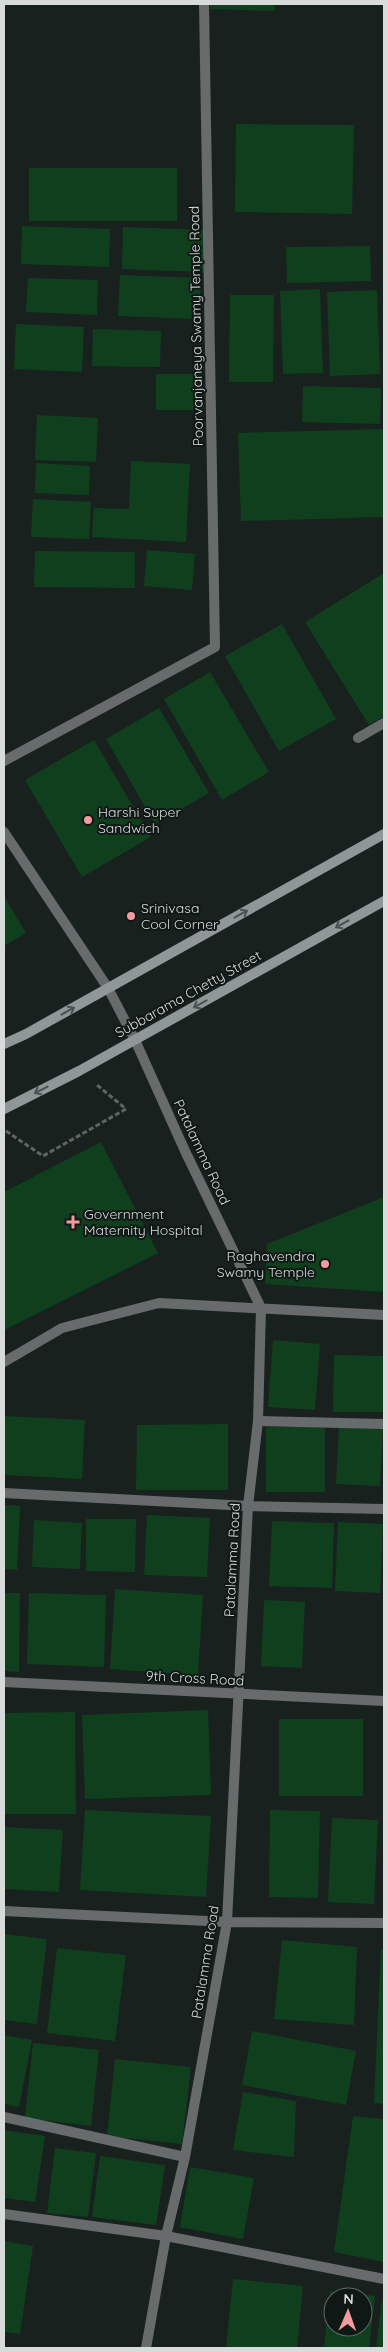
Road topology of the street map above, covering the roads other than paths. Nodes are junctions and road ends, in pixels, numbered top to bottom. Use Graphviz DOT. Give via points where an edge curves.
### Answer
graph roads {
  1 [pos="204,4"];
  2 [pos="384,723"];
  3 [pos="358,738"];
  4 [pos="4,760"];
  5 [pos="4,832"];
  6 [pos="384,834"];
  7 [pos="384,901"];
  8 [pos="108,988"];
  9 [pos="135,1040"];
  10 [pos="4,1044"];
  11 [pos="4,1109"];
  12 [pos="261,1308"];
  13 [pos="384,1314"];
  14 [pos="4,1362"];
  15 [pos="258,1421"];
  16 [pos="384,1424"];
  17 [pos="4,1493"];
  18 [pos="248,1506"];
  19 [pos="384,1509"];
  20 [pos="4,1682"];
  21 [pos="238,1694"];
  22 [pos="384,1700"];
  23 [pos="4,1911"];
  24 [pos="227,1922"];
  25 [pos="384,1923"];
  26 [pos="4,2117"];
  27 [pos="185,2157"];
  28 [pos="4,2214"];
  29 [pos="166,2236"];
  30 [pos="384,2279"];
  31 [pos="146,2348"];
  1 -- 4 [label="street, Poorvanjaneya Swamy Temple Road" via="215,648"];
  2 -- 3 [label="street"];
  5 -- 8 [label="street, Patalamma Road"];
  8 -- 6 [label="main road, one-way"];
  7 -- 9 [label="main road, Subbarama Chetty Street, one-way"];
  8 -- 9 [label="street, Patalamma Road"];
  10 -- 8 [label="main road, one-way"];
  9 -- 11 [label="main road, Subbarama Chetty Street, one-way"];
  9 -- 12 [label="street, Patalamma Road"];
  12 -- 13 [label="street"];
  12 -- 14 [label="street" via="159,1303 62,1328"];
  12 -- 15 [label="street, Patalamma Road"];
  15 -- 16 [label="street"];
  15 -- 18 [label="street, Patalamma Road"];
  17 -- 18 [label="street"];
  18 -- 19 [label="street"];
  18 -- 21 [label="street, Patalamma Road"];
  20 -- 21 [label="street, 9th Cross Road"];
  21 -- 22 [label="street, 9th Cross Road"];
  21 -- 24 [label="street, Patalamma Road"];
  23 -- 24 [label="street"];
  24 -- 25 [label="street"];
  24 -- 27 [label="street, Patalamma Road"];
  26 -- 27 [label="street"];
  27 -- 29 [label="street, Patalamma Road"];
  28 -- 29 [label="street"];
  29 -- 30 [label="street"];
  29 -- 31 [label="street, Patalamma Road"];
}
